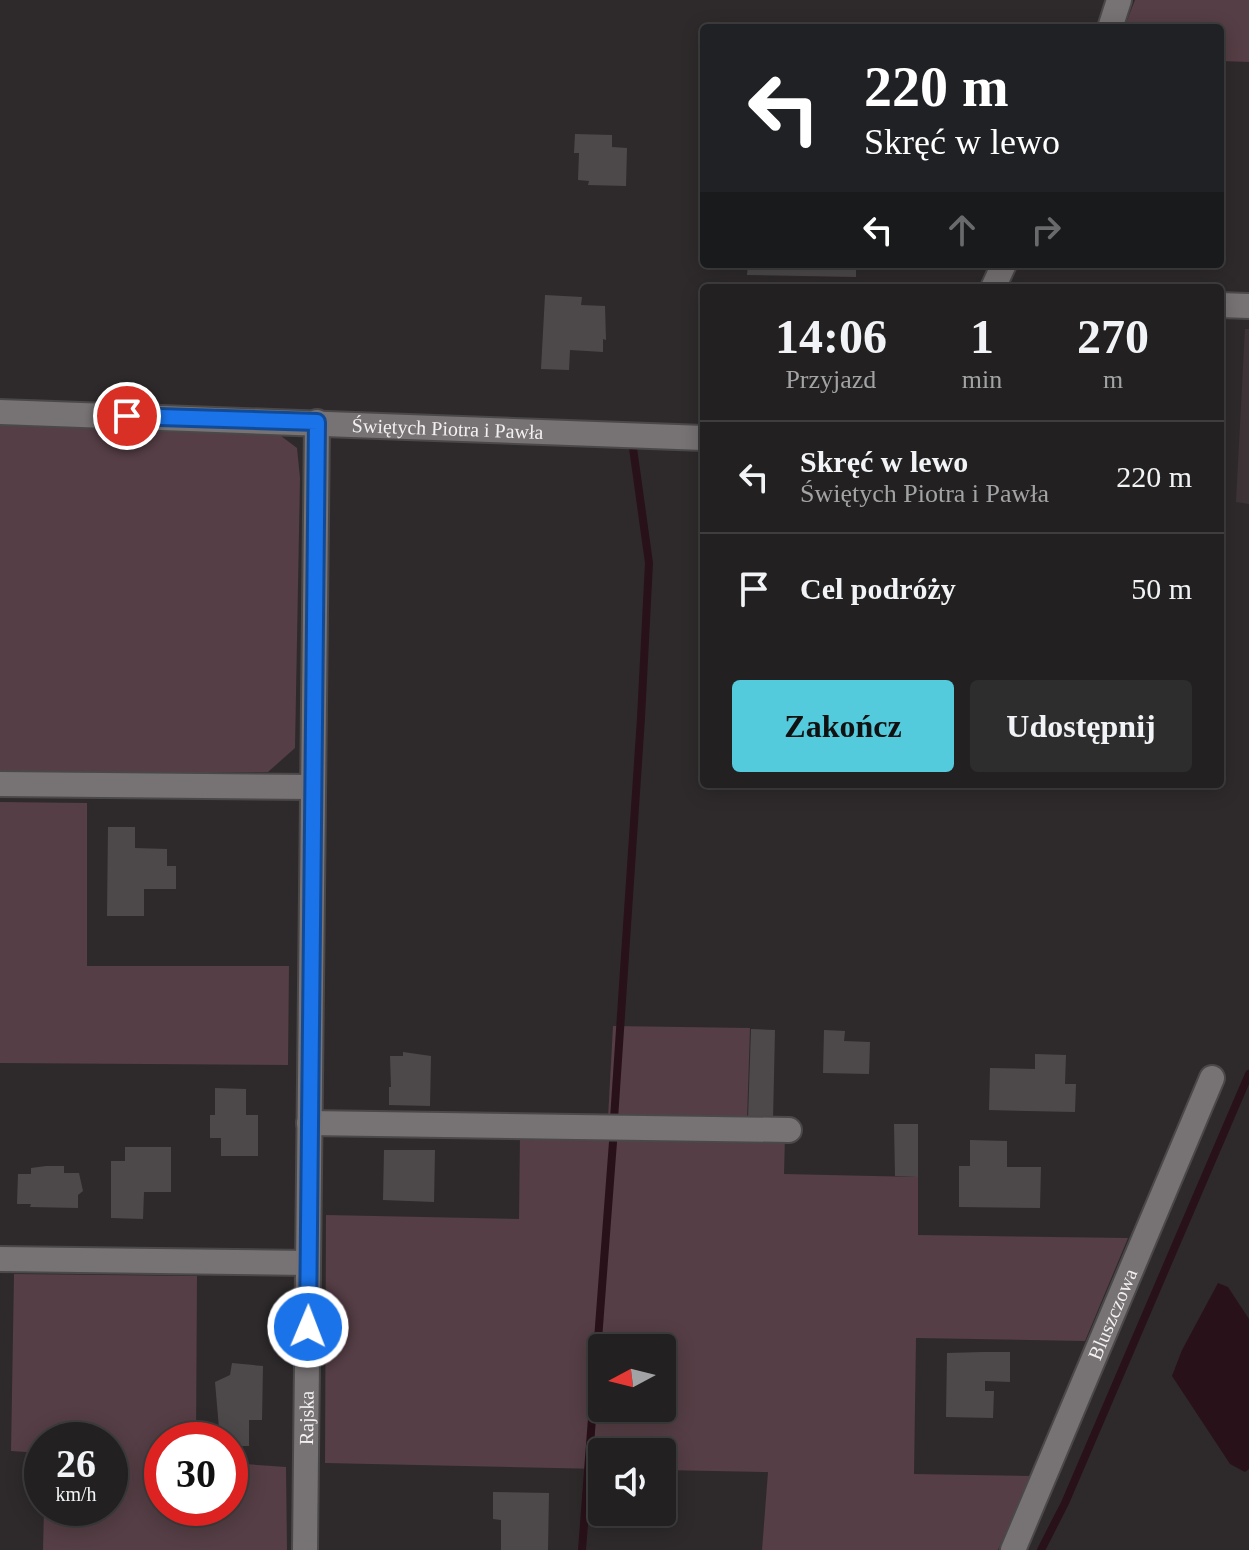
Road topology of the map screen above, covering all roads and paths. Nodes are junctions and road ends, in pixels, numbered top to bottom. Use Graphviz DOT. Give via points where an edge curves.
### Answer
graph roads {
  1 [pos="1119,0"];
  2 [pos="1111,24"];
  3 [pos="1224,305"];
  4 [pos="1249,306"];
  5 [pos="0,412"];
  6 [pos="317,422"];
  7 [pos="700,438"];
  8 [pos="0,784"];
  9 [pos="313,787"];
  10 [pos="1212,1078"];
  11 [pos="309,1123"];
  12 [pos="789,1130"];
  13 [pos="0,1259"];
  14 [pos="308,1263"];
  15 [pos="305,1550"];
  16 [pos="1013,1550"];
  1 -- 2 [label="street"];
  3 -- 4 [label="street"];
  5 -- 6 [label="street, Świętych Piotra i Pawła"];
  6 -- 7 [label="street, Świętych Piotra i Pawła"];
  6 -- 9 [label="street, Rajska"];
  8 -- 9 [label="street"];
  9 -- 11 [label="street, Rajska"];
  10 -- 16 [label="street, Bluszczowa"];
  11 -- 12 [label="street"];
  11 -- 14 [label="street, Rajska"];
  13 -- 14 [label="street"];
  14 -- 15 [label="street, Rajska"];
}
